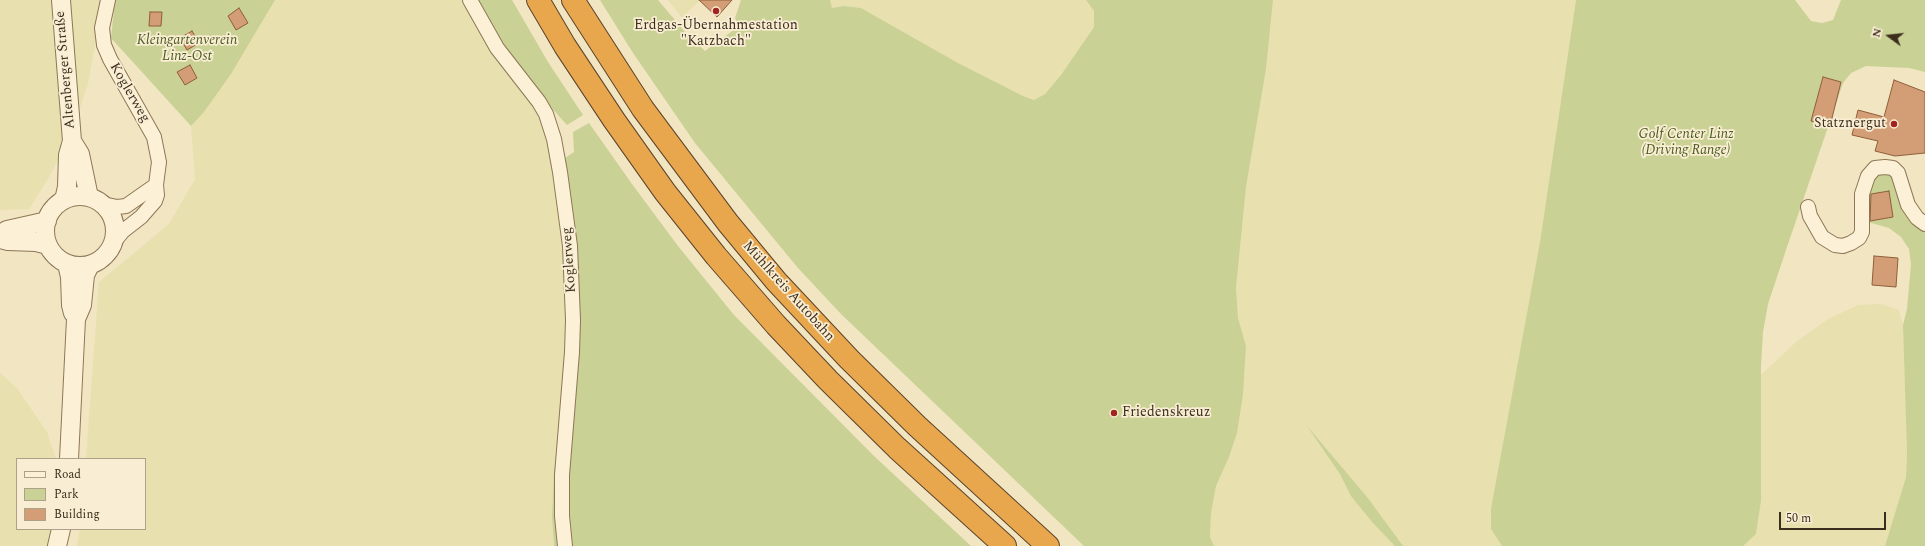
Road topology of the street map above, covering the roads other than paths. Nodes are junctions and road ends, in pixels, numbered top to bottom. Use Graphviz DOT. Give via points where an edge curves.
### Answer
graph roads {
  1 [pos="60,0"];
  2 [pos="108,0"];
  3 [pos="470,0"];
  4 [pos="538,0"];
  5 [pos="573,0"];
  6 [pos="589,0"];
  7 [pos="608,57"];
  8 [pos="72,140"];
  9 [pos="156,185"];
  10 [pos="64,200"];
  11 [pos="96,201"];
  12 [pos="1808,207"];
  13 [pos="47,221"];
  14 [pos="1925,224"];
  15 [pos="0,234"];
  16 [pos="0,239"];
  17 [pos="113,242"];
  18 [pos="48,245"];
  19 [pos="67,264"];
  20 [pos="90,265"];
  21 [pos="76,319"];
  22 [pos="69,458"];
  23 [pos="61,530"];
  24 [pos="57,546"];
  25 [pos="565,546"];
  26 [pos="1004,546"];
  27 [pos="1048,546"];
  1 -- 8 [label="street, Altenberger Straße"];
  2 -- 9 [label="street, Koglerweg" via="102,28 104,45 154,137 159,162"];
  3 -- 25 [label="street, Koglerweg" via="497,48 546,114 557,158 570,246 573,320 562,475"];
  4 -- 26 [label="highway, Mühlkreis Autobahn" via="614,120 665,192 721,261 828,380 897,448"];
  5 -- 7 [label="highway, Mühlkreis Autobahn"];
  6 -- 7 [label="highway"];
  7 -- 27 [label="highway, Mühlkreis Autobahn" via="681,162 776,281 911,420"];
  8 -- 10 [label="street, Altenberger Straße"];
  8 -- 11 [label="street, Altenberger Straße" via="80,154"];
  9 -- 11 [label="street" via="126,206 113,206"];
  9 -- 17 [label="street, Koglerweg" via="157,195 152,206 123,230"];
  10 -- 11 [label="street" via="75,196"];
  10 -- 13 [label="street" via="54,208"];
  11 -- 17 [label="street, Altenberger Straße" via="114,219"];
  12 -- 14 [label="street" via="1822,237 1843,246 1851,243 1859,238 1862,232 1862,194 1868,176 1875,168 1884,166 1893,168 1898,173 1908,205"];
  13 -- 15 [label="street" via="6,230"];
  13 -- 18 [label="street"];
  16 -- 18 [label="street"];
  17 -- 20 [label="street" via="104,257"];
  18 -- 19 [label="street" via="54,254"];
  19 -- 20 [label="street"];
  19 -- 21 [label="street" via="71,305"];
  20 -- 21 [label="street" via="85,275 82,305"];
  21 -- 22 [label="street"];
  23 -- 24 [label="street"];
}
